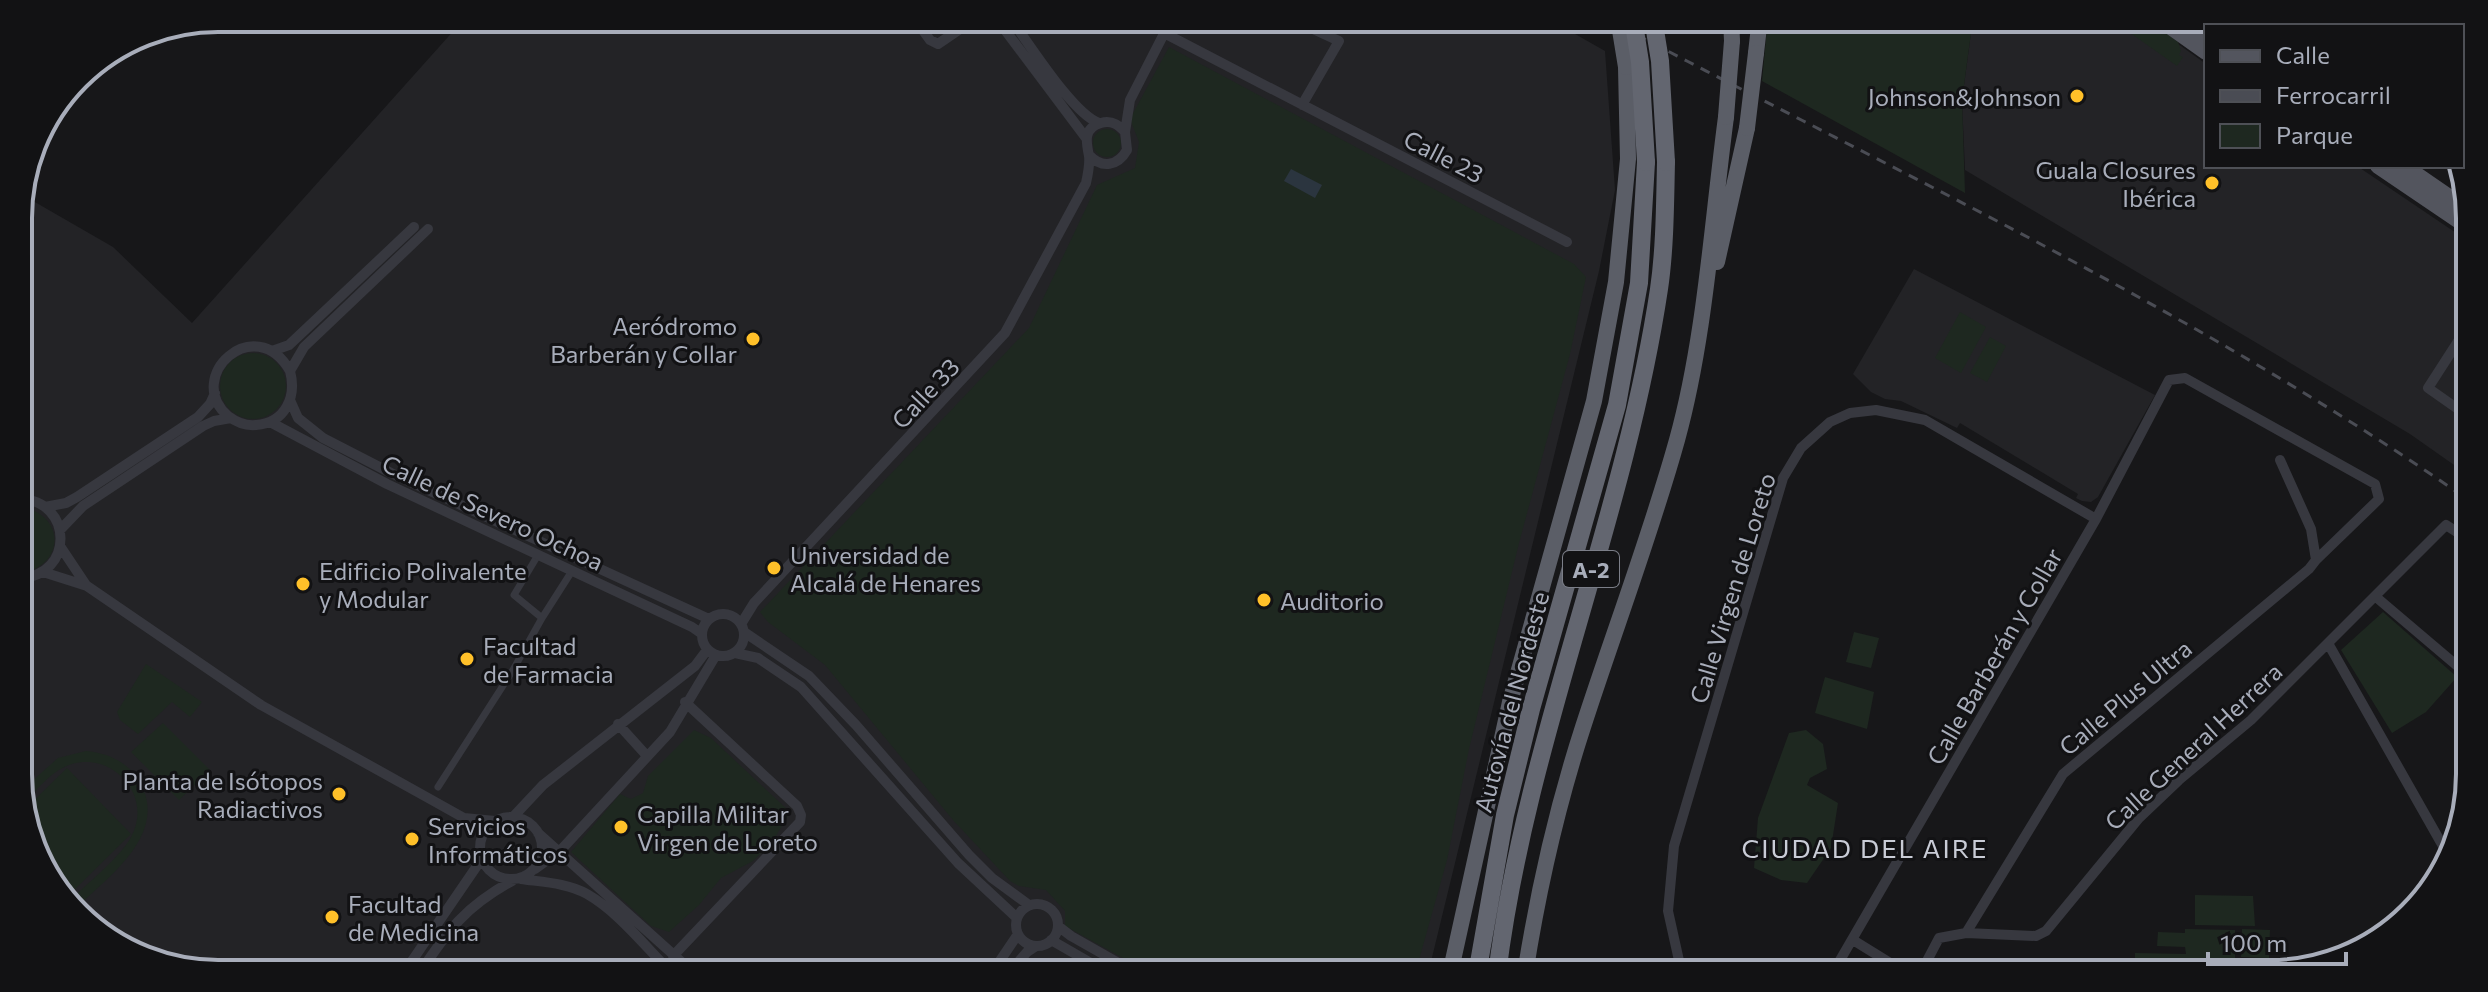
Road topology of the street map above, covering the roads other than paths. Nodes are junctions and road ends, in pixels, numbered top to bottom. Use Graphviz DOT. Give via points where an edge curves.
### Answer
graph roads {
  1 [pos="924,32"];
  2 [pos="956,32"];
  3 [pos="1006,32"];
  4 [pos="1020,32"];
  5 [pos="1320,32"];
  6 [pos="1620,32"];
  7 [pos="1635,32"];
  8 [pos="1655,32"];
  9 [pos="1732,32"];
  10 [pos="1758,32"];
  11 [pos="2178,32"];
  12 [pos="1164,33"];
  13 [pos="2204,51"];
  14 [pos="1130,100"];
  15 [pos="1302,105"];
  16 [pos="1103,122"];
  17 [pos="1125,132"];
  18 [pos="1086,138"];
  19 [pos="1089,155"];
  20 [pos="1636,160"];
  21 [pos="1107,165"];
  22 [pos="2381,168"];
  23 [pos="2407,168"];
  24 [pos="1086,183"];
  25 [pos="1635,200"];
  26 [pos="2455,201"];
  27 [pos="2456,219"];
  28 [pos="414,227"];
  29 [pos="428,229"];
  30 [pos="1567,242"];
  31 [pos="2456,345"];
  32 [pos="272,351"];
  33 [pos="290,371"];
  34 [pos="2163,389"];
  35 [pos="215,393"];
  36 [pos="290,400"];
  37 [pos="1617,405"];
  38 [pos="2456,408"];
  39 [pos="231,418"];
  40 [pos="1682,420"];
  41 [pos="270,422"];
  42 [pos="2280,460"];
  43 [pos="32,501"];
  44 [pos="45,507"];
  45 [pos="2096,519"];
  46 [pos="60,530"];
  47 [pos="2456,531"];
  48 [pos="60,546"];
  49 [pos="538,555"];
  50 [pos="2316,560"];
  51 [pos="572,571"];
  52 [pos="43,572"];
  53 [pos="32,575"];
  54 [pos="87,586"];
  55 [pos="2376,597"];
  56 [pos="754,603"];
  57 [pos="728,614"];
  58 [pos="542,618"];
  59 [pos="709,619"];
  60 [pos="743,628"];
  61 [pos="702,634"];
  62 [pos="2329,645"];
  63 [pos="712,652"];
  64 [pos="735,653"];
  65 [pos="2456,665"];
  66 [pos="685,702"];
  67 [pos="618,724"];
  68 [pos="647,756"];
  69 [pos="438,787"];
  70 [pos="513,817"];
  71 [pos="464,818"];
  72 [pos="495,821"];
  73 [pos="538,833"];
  74 [pos="480,842"];
  75 [pos="2442,844"];
  76 [pos="560,851"];
  77 [pos="481,860"];
  78 [pos="535,869"];
  79 [pos="516,880"];
  80 [pos="1029,905"];
  81 [pos="1017,918"];
  82 [pos="1058,926"];
  83 [pos="1966,933"];
  84 [pos="1018,934"];
  85 [pos="1051,940"];
  86 [pos="1853,940"];
  87 [pos="1036,946"];
  88 [pos="673,956"];
  89 [pos="413,960"];
  90 [pos="429,960"];
  91 [pos="659,960"];
  92 [pos="678,960"];
  93 [pos="1000,960"];
  94 [pos="1020,960"];
  95 [pos="1086,960"];
  96 [pos="1113,960"];
  97 [pos="1453,960"];
  98 [pos="1479,960"];
  99 [pos="1499,960"];
  100 [pos="1527,960"];
  101 [pos="1679,960"];
  102 [pos="1841,960"];
  103 [pos="1885,960"];
  104 [pos="1927,960"];
  1 -- 2 [label="street" via="938,44"];
  3 -- 18 [label="street"];
  4 -- 16 [label="street" via="1076,106 1088,119"];
  5 -- 15 [label="street" via="1339,41"];
  6 -- 20 [label="highway, bridge"];
  7 -- 20 [label="highway, A-2, bridge" via="1640,62"];
  8 -- 99 [label="highway, A-2, bridge" via="1666,162 1659,287 1636,412 1520,834"];
  9 -- 40 [label="highway, bridge" via="1696,352"];
  10 -- 40 [label="highway, bridge" via="1747,128 1697,377"];
  11 -- 13 [label="main road"];
  12 -- 14 [label="street"];
  12 -- 15 [label="street, Calle 23"];
  14 -- 16 [label="street"];
  14 -- 17 [label="street"];
  15 -- 30 [label="street, Calle 23"];
  16 -- 17 [label="street"];
  16 -- 18 [label="street"];
  17 -- 21 [label="street" via="1124,155"];
  18 -- 19 [label="street"];
  19 -- 21 [label="street"];
  19 -- 24 [label="street, Calle 33"];
  20 -- 25 [label="highway"];
  20 -- 37 [label="highway, Autovía del Nordeste / A-2" via="1639,283"];
  20 -- 97 [label="highway" via="1594,401 1510,702"];
  21 -- 24 [label="street, Calle 33"];
  22 -- 27 [label="main road"];
  23 -- 26 [label="main road"];
  24 -- 56 [label="street, Calle 33" via="1005,333"];
  25 -- 37 [label="highway"];
  28 -- 32 [label="street" via="289,345"];
  29 -- 33 [label="street" via="304,347"];
  31 -- 38 [label="street" via="2428,388"];
  32 -- 33 [label="street"];
  32 -- 35 [label="street" via="246,347 227,357 216,372"];
  33 -- 36 [label="street"];
  34 -- 45 [label="street, Calle Barberán y Collar"];
  34 -- 50 [label="street, Calle Plus Ultra" via="2173,378 2185,378 2375,484 2379,499"];
  35 -- 39 [label="street"];
  35 -- 44 [label="street" via="198,417 77,497"];
  36 -- 41 [label="street"];
  36 -- 59 [label="street, Calle de Severo Ochoa" via="298,418 323,438"];
  37 -- 98 [label="highway, Autovía del Nordeste / A-2" via="1531,709 1505,815"];
  39 -- 41 [label="street" via="250,426"];
  39 -- 46 [label="street" via="203,426 83,506"];
  40 -- 100 [label="highway" via="1582,730 1537,901"];
  41 -- 49 [label="street, Calle de Severo Ochoa"];
  42 -- 50 [label="street" via="2311,529"];
  43 -- 44 [label="street"];
  44 -- 46 [label="street"];
  45 -- 86 [label="street, Calle Barberán y Collar"];
  45 -- 101 [label="street, Calle Virgen de Loreto" via="1925,420 1876,410 1850,413 1830,422 1801,448 1783,478 1674,846 1668,911"];
  46 -- 48 [label="street"];
  47 -- 55 [label="street, Calle General Herrera" via="2446,525"];
  48 -- 52 [label="street" via="57,558"];
  48 -- 54 [label="street"];
  49 -- 51 [label="street, Calle de Severo Ochoa"];
  49 -- 58 [label="street" via="514,595"];
  50 -- 83 [label="street, Calle Plus Ultra" via="2063,774"];
  51 -- 58 [label="street"];
  51 -- 61 [label="street, Calle de Severo Ochoa"];
  52 -- 53 [label="street"];
  52 -- 54 [label="street"];
  54 -- 71 [label="street" via="277,714"];
  55 -- 62 [label="street, Calle General Herrera"];
  55 -- 65 [label="street"];
  56 -- 57 [label="street, Calle 33"];
  56 -- 60 [label="street, Calle 33"];
  57 -- 59 [label="street"];
  57 -- 60 [label="street"];
  58 -- 69 [label="street"];
  59 -- 61 [label="street"];
  60 -- 64 [label="street" via="744,640"];
  60 -- 80 [label="street" via="809,676 969,855"];
  61 -- 63 [label="street"];
  62 -- 75 [label="street"];
  62 -- 83 [label="street, Calle General Herrera" via="2139,818 2046,931 2036,936"];
  63 -- 64 [label="street"];
  63 -- 66 [label="street"];
  63 -- 67 [label="street"];
  64 -- 81 [label="street" via="758,658 815,700 958,863"];
  66 -- 68 [label="street" via="670,732"];
  66 -- 88 [label="street" via="801,815"];
  67 -- 68 [label="street"];
  67 -- 70 [label="street" via="543,785"];
  68 -- 76 [label="street"];
  70 -- 72 [label="street"];
  70 -- 73 [label="street"];
  71 -- 72 [label="street"];
  71 -- 74 [label="street"];
  72 -- 74 [label="street"];
  73 -- 76 [label="street"];
  73 -- 78 [label="street" via="542,852"];
  74 -- 77 [label="street"];
  76 -- 78 [label="street"];
  76 -- 88 [label="street"];
  77 -- 79 [label="street" via="494,875"];
  77 -- 89 [label="street"];
  78 -- 79 [label="street"];
  79 -- 90 [label="street" via="466,912"];
  79 -- 91 [label="street" via="586,893"];
  80 -- 81 [label="street"];
  80 -- 82 [label="street" via="1048,906"];
  81 -- 84 [label="street"];
  82 -- 85 [label="street"];
  82 -- 96 [label="street"];
  83 -- 104 [label="street, Calle General Herrera" via="1939,938"];
  84 -- 87 [label="street"];
  84 -- 93 [label="street"];
  85 -- 87 [label="street"];
  85 -- 95 [label="street"];
  86 -- 102 [label="street, Calle Barberán y Collar"];
  86 -- 103 [label="street"];
  87 -- 94 [label="street"];
  88 -- 92 [label="street"];
}
